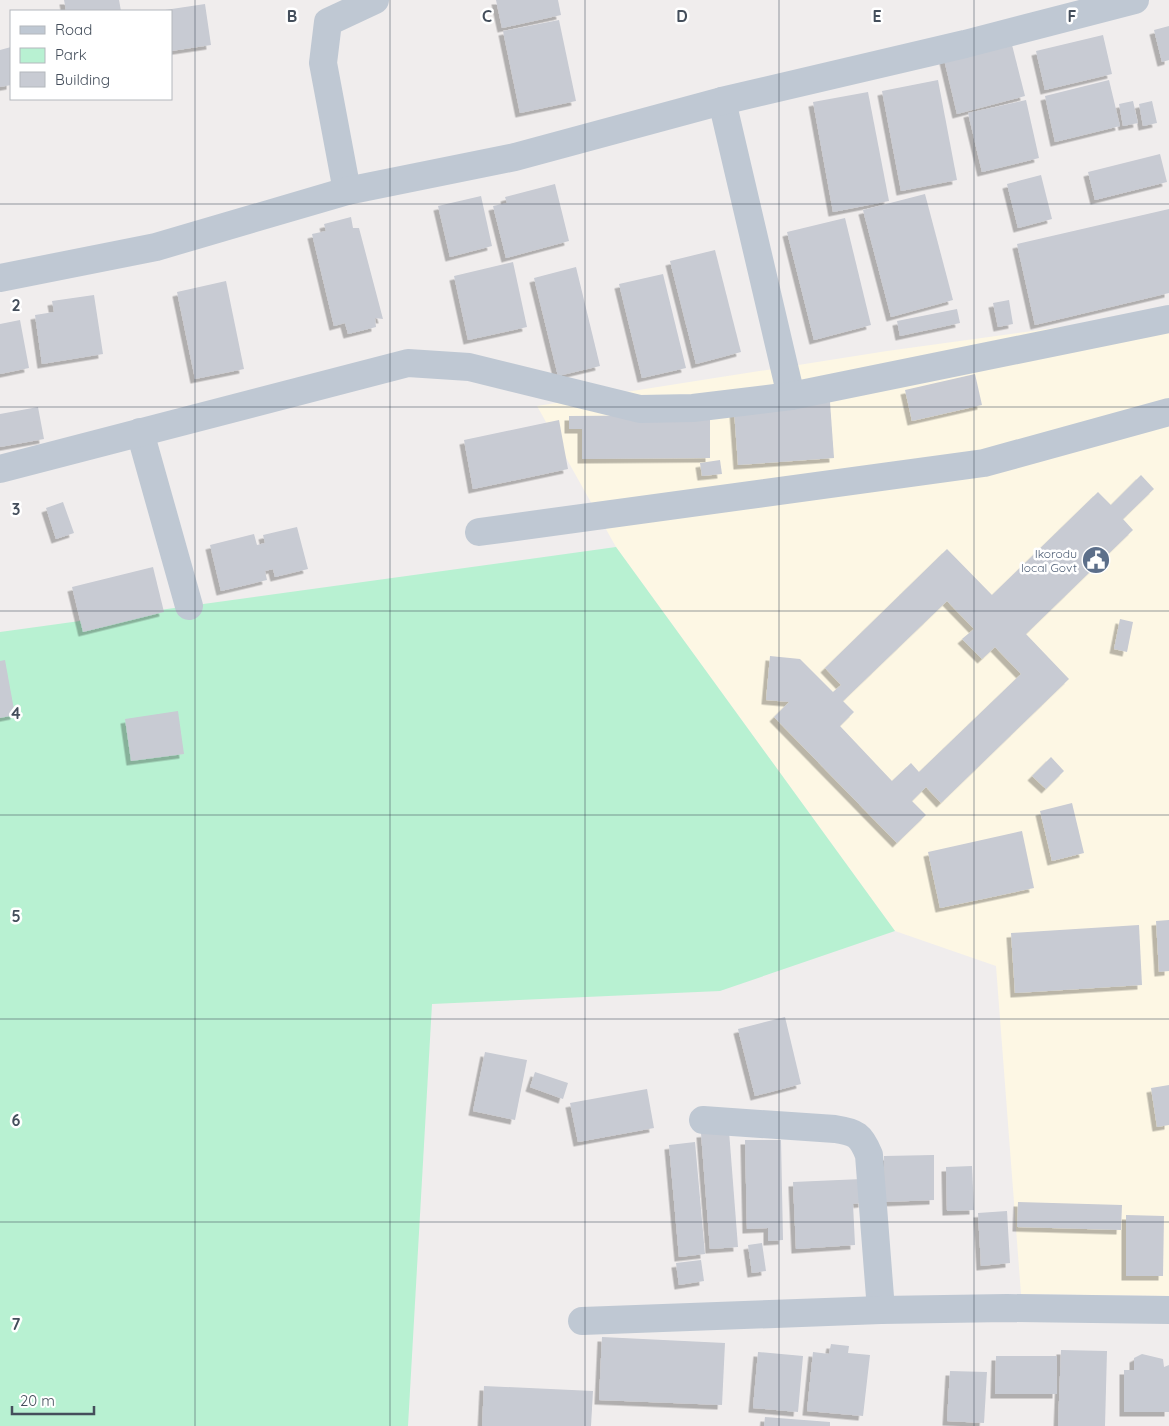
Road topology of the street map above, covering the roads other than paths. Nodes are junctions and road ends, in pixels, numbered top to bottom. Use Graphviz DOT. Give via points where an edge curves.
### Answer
graph roads {
  1 [pos="375,0"];
  2 [pos="1135,0"];
  3 [pos="722,101"];
  4 [pos="347,191"];
  5 [pos="0,278"];
  6 [pos="1169,319"];
  7 [pos="791,396"];
  8 [pos="1169,412"];
  9 [pos="140,432"];
  10 [pos="0,469"];
  11 [pos="479,532"];
  12 [pos="189,606"];
  13 [pos="703,1120"];
  14 [pos="881,1310"];
  15 [pos="1169,1310"];
  16 [pos="582,1321"];
  1 -- 4 [label="street" via="328,22 323,64"];
  2 -- 3 [label="street"];
  3 -- 4 [label="street" via="515,157"];
  3 -- 7 [label="street"];
  4 -- 5 [label="street" via="156,247"];
  6 -- 7 [label="street"];
  7 -- 9 [label="street" via="693,408 640,409 469,367 408,363"];
  8 -- 11 [label="street" via="984,463"];
  9 -- 10 [label="street"];
  9 -- 12 [label="street"];
  13 -- 14 [label="street" via="835,1129 854,1132 864,1142 869,1155"];
  14 -- 15 [label="street"];
  14 -- 16 [label="street"];
}
